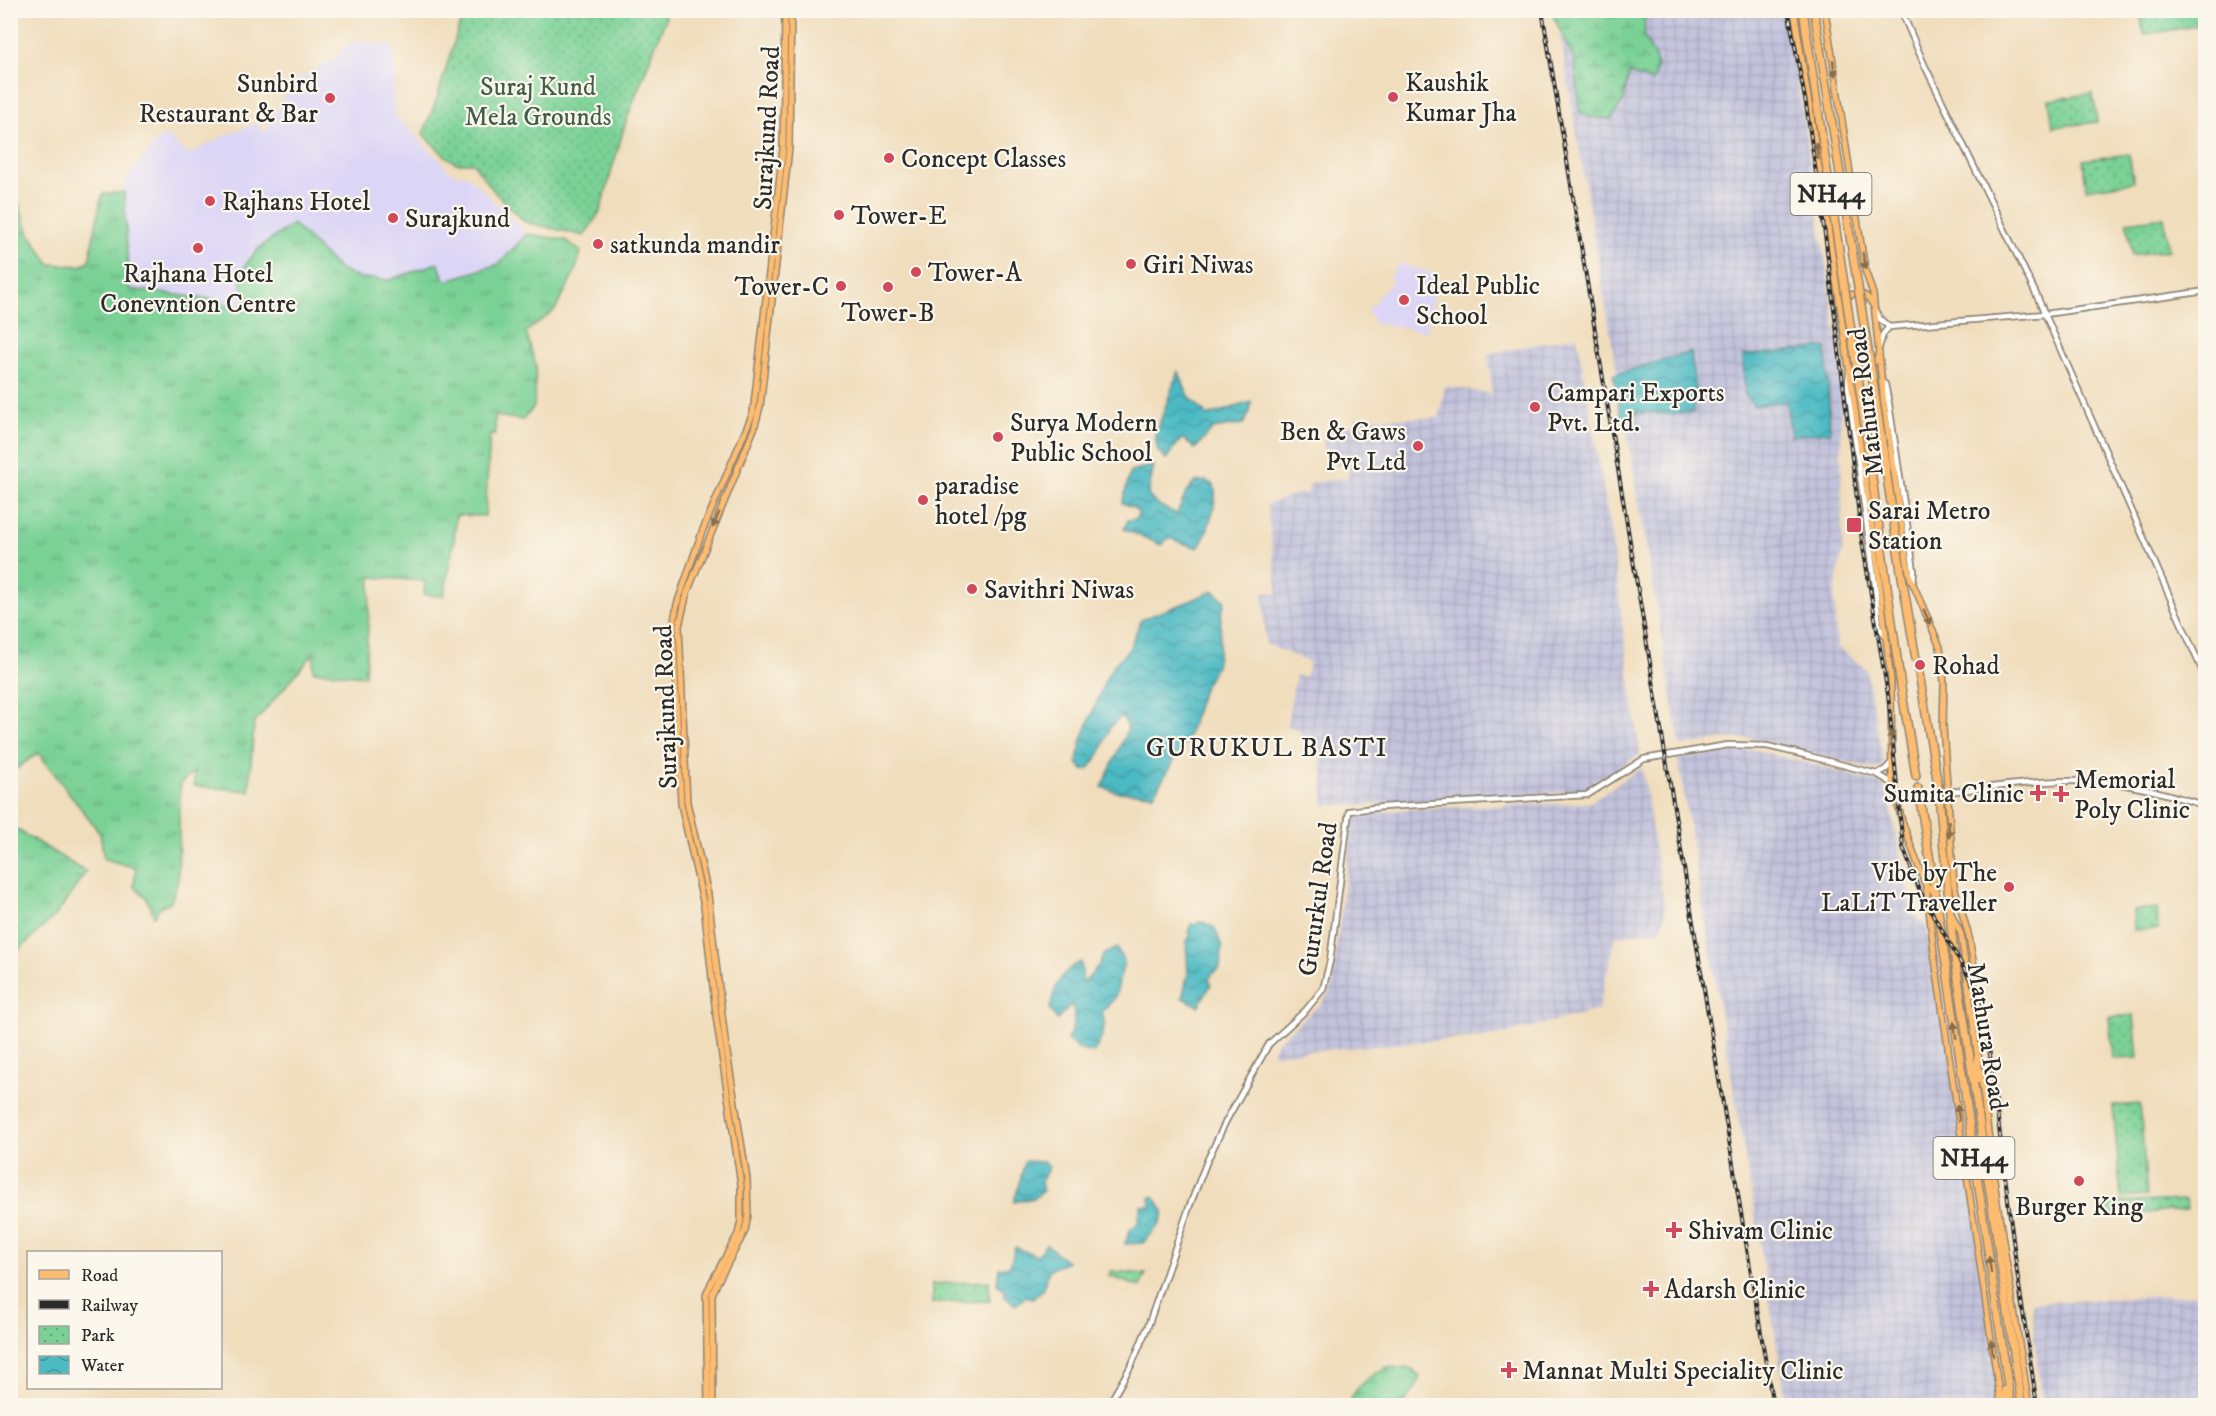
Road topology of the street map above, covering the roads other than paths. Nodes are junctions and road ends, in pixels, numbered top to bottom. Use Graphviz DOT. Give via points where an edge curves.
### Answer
graph roads {
  1 [pos="785,10"];
  2 [pos="791,10"];
  3 [pos="1794,10"];
  4 [pos="1803,10"];
  5 [pos="1814,10"];
  6 [pos="1825,10"];
  7 [pos="1901,10"];
  8 [pos="781,194"];
  9 [pos="2205,291"];
  10 [pos="1840,309"];
  11 [pos="1875,309"];
  12 [pos="2045,314"];
  13 [pos="1889,327"];
  14 [pos="1879,349"];
  15 [pos="1846,354"];
  16 [pos="1916,659"];
  17 [pos="1919,672"];
  18 [pos="2205,679"];
  19 [pos="1892,763"];
  20 [pos="1877,774"];
  21 [pos="1916,776"];
  22 [pos="1892,783"];
  23 [pos="1918,788"];
  24 [pos="1947,792"];
  25 [pos="2205,806"];
  26 [pos="1925,884"];
  27 [pos="1935,893"];
  28 [pos="1949,909"];
  29 [pos="1970,998"];
  30 [pos="1978,1057"];
  31 [pos="1976,1093"];
  32 [pos="2006,1373"];
  33 [pos="708,1406"];
  34 [pos="713,1406"];
  35 [pos="1108,1406"];
  36 [pos="2003,1406"];
  37 [pos="2011,1406"];
  38 [pos="2026,1406"];
  1 -- 8 [label="main road, Surajkund Road"];
  2 -- 8 [label="main road, Surajkund Road" via="789,134"];
  10 -- 3 [label="main road, Mathura Road, one-way"];
  4 -- 21 [label="highway, Mathura Road / NH44, bridge"];
  5 -- 16 [label="highway, Mathura Road / NH44, bridge"];
  6 -- 11 [label="main road, Mathura Road, one-way" via="1865,270"];
  7 -- 12 [label="street"];
  8 -- 33 [label="main road, Surajkund Road" via="752,417 702,532 676,604 673,627 681,804 704,906 741,1185 738,1234 706,1295"];
  8 -- 34 [label="main road, Surajkund Road, one-way" via="759,414 687,593 679,626 686,794 708,894 747,1179 745,1232 712,1295"];
  9 -- 12 [label="street"];
  10 -- 11 [label="main road" via="1844,300 1856,293 1867,296"];
  10 -- 15 [label="main road, Mathura Road"];
  11 -- 13 [label="street"];
  11 -- 14 [label="main road, Mathura Road"];
  12 -- 13 [label="street"];
  12 -- 18 [label="street"];
  13 -- 14 [label="street"];
  14 -- 15 [label="main road" via="1876,362 1864,365 1852,364"];
  14 -- 24 [label="main road, Mathura Road, one-way" via="1913,584 1940,647"];
  19 -- 15 [label="main road, Mathura Road, one-way" via="1886,636"];
  17 -- 28 [label="highway, Mathura Road / NH44" via="1938,785"];
  19 -- 20 [label="street"];
  19 -- 22 [label="main road, Mathura Road"];
  20 -- 22 [label="street"];
  20 -- 35 [label="street, Gururkul Road" via="1767,746 1728,745 1644,759 1587,795 1350,811 1323,989 1269,1044 1226,1121 1203,1171 1148,1326"];
  22 -- 26 [label="main road, Mathura Road"];
  23 -- 27 [label="highway, Mathura Road / NH44"];
  24 -- 25 [label="street" via="2098,782 2154,791"];
  24 -- 29 [label="main road, Mathura Road, one-way" via="1954,885 1976,978"];
  26 -- 27 [label="main road, Mathura Road"];
  36 -- 26 [label="main road, one-way"];
  32 -- 27 [label="highway, Mathura Road / NH44, one-way"];
  28 -- 29 [label="main road" via="1961,934"];
  28 -- 31 [label="highway, Mathura Road / NH44"];
  29 -- 30 [label="main road"];
  30 -- 31 [label="highway"];
  30 -- 38 [label="main road"];
  31 -- 38 [label="highway, Mathura Road / NH44" via="2019,1383"];
  32 -- 36 [label="highway"];
  32 -- 37 [label="highway, Mathura Road / NH44"];
}
